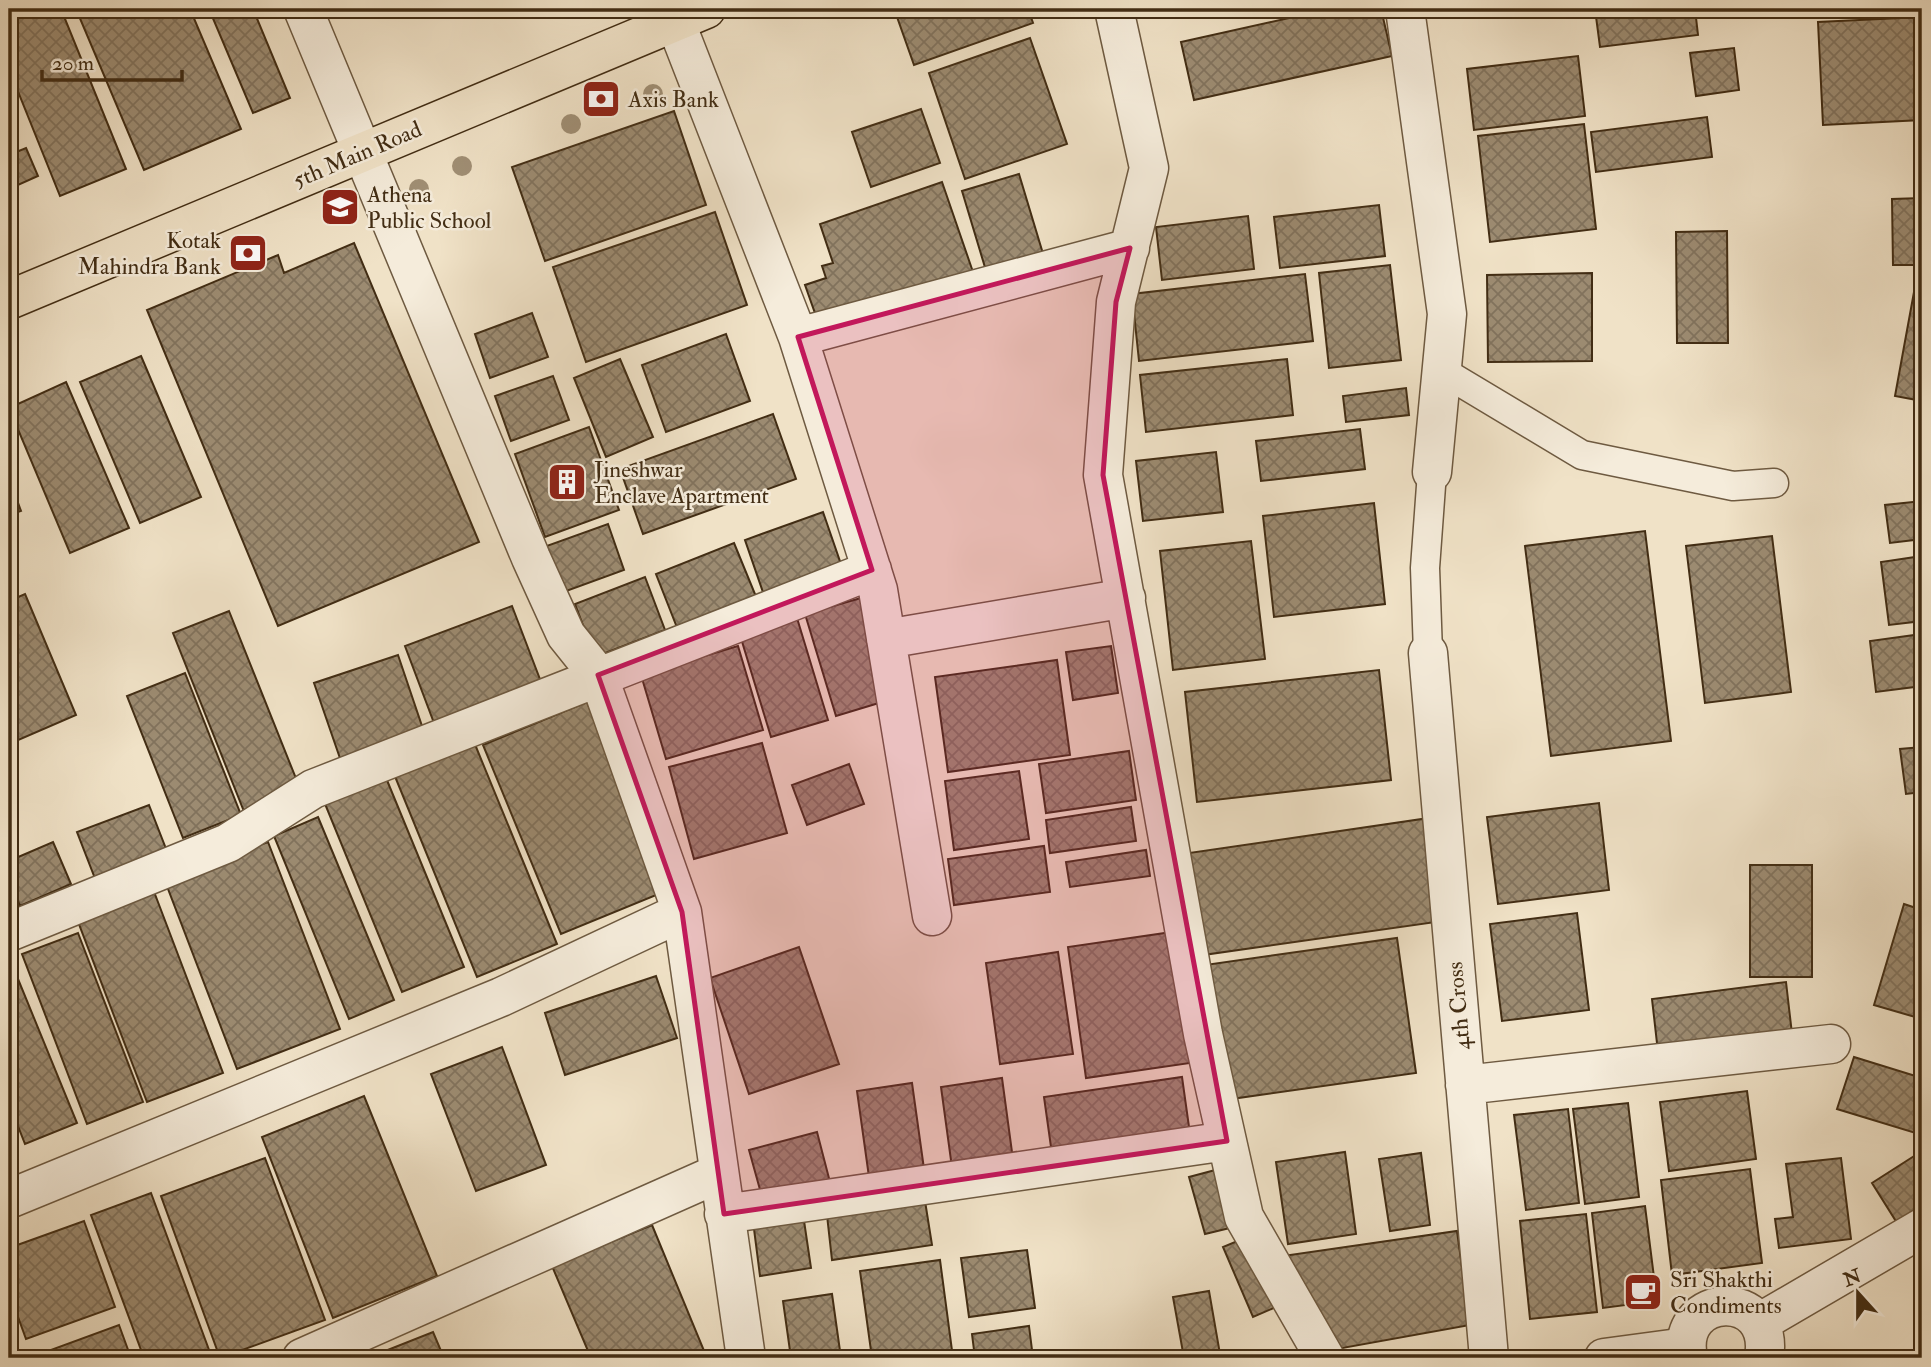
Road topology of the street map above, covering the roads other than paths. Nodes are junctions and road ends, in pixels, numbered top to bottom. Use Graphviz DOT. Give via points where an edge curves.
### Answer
graph roads {
  1 [pos="303,9"];
  2 [pos="1114,9"];
  3 [pos="1405,9"];
  4 [pos="691,15"];
  5 [pos="364,152"];
  6 [pos="1130,248"];
  7 [pos="9,300"];
  8 [pos="798,337"];
  9 [pos="1442,371"];
  10 [pos="1432,471"];
  11 [pos="1774,483"];
  12 [pos="872,570"];
  13 [pos="1126,598"];
  14 [pos="886,639"];
  15 [pos="1428,653"];
  16 [pos="598,675"];
  17 [pos="682,912"];
  18 [pos="932,916"];
  19 [pos="9,932"];
  20 [pos="1831,1044"];
  21 [pos="1465,1084"];
  22 [pos="1227,1140"];
  23 [pos="717,1174"];
  24 [pos="9,1199"];
  25 [pos="724,1214"];
  26 [pos="1922,1228"];
  27 [pos="1762,1341"];
  28 [pos="1687,1353"];
  29 [pos="302,1358"];
  30 [pos="746,1358"];
  31 [pos="1325,1358"];
  32 [pos="1489,1358"];
  33 [pos="1604,1358"];
  1 -- 5 [label="street"];
  2 -- 6 [label="street" via="1149,168"];
  3 -- 9 [label="street" via="1447,314"];
  4 -- 5 [label="main road, 5th Main Road"];
  4 -- 8 [label="street"];
  5 -- 7 [label="main road, 5th Main Road"];
  5 -- 16 [label="street" via="560,622"];
  6 -- 8 [label="street"];
  6 -- 13 [label="street" via="1116,302 1104,475"];
  8 -- 12 [label="street"];
  9 -- 10 [label="street"];
  9 -- 11 [label="lane" via="1581,455 1733,486"];
  10 -- 15 [label="lane" via="1425,568"];
  12 -- 14 [label="street"];
  12 -- 16 [label="street"];
  13 -- 14 [label="street"];
  13 -- 22 [label="street" via="1203,1034"];
  14 -- 18 [label="street"];
  15 -- 21 [label="street, 4th Cross"];
  16 -- 17 [label="street"];
  16 -- 19 [label="street" via="313,789 228,843"];
  17 -- 23 [label="street"];
  17 -- 24 [label="street" via="501,997"];
  20 -- 21 [label="street"];
  21 -- 32 [label="street, 4th Cross"];
  22 -- 25 [label="street"];
  22 -- 31 [label="street" via="1244,1217"];
  23 -- 25 [label="street"];
  23 -- 29 [label="street"];
  25 -- 30 [label="street"];
  26 -- 27 [label="street"];
  27 -- 28 [label="street" via="1751,1313 1726,1305 1713,1308 1693,1323"];
  28 -- 33 [label="street"];
}
